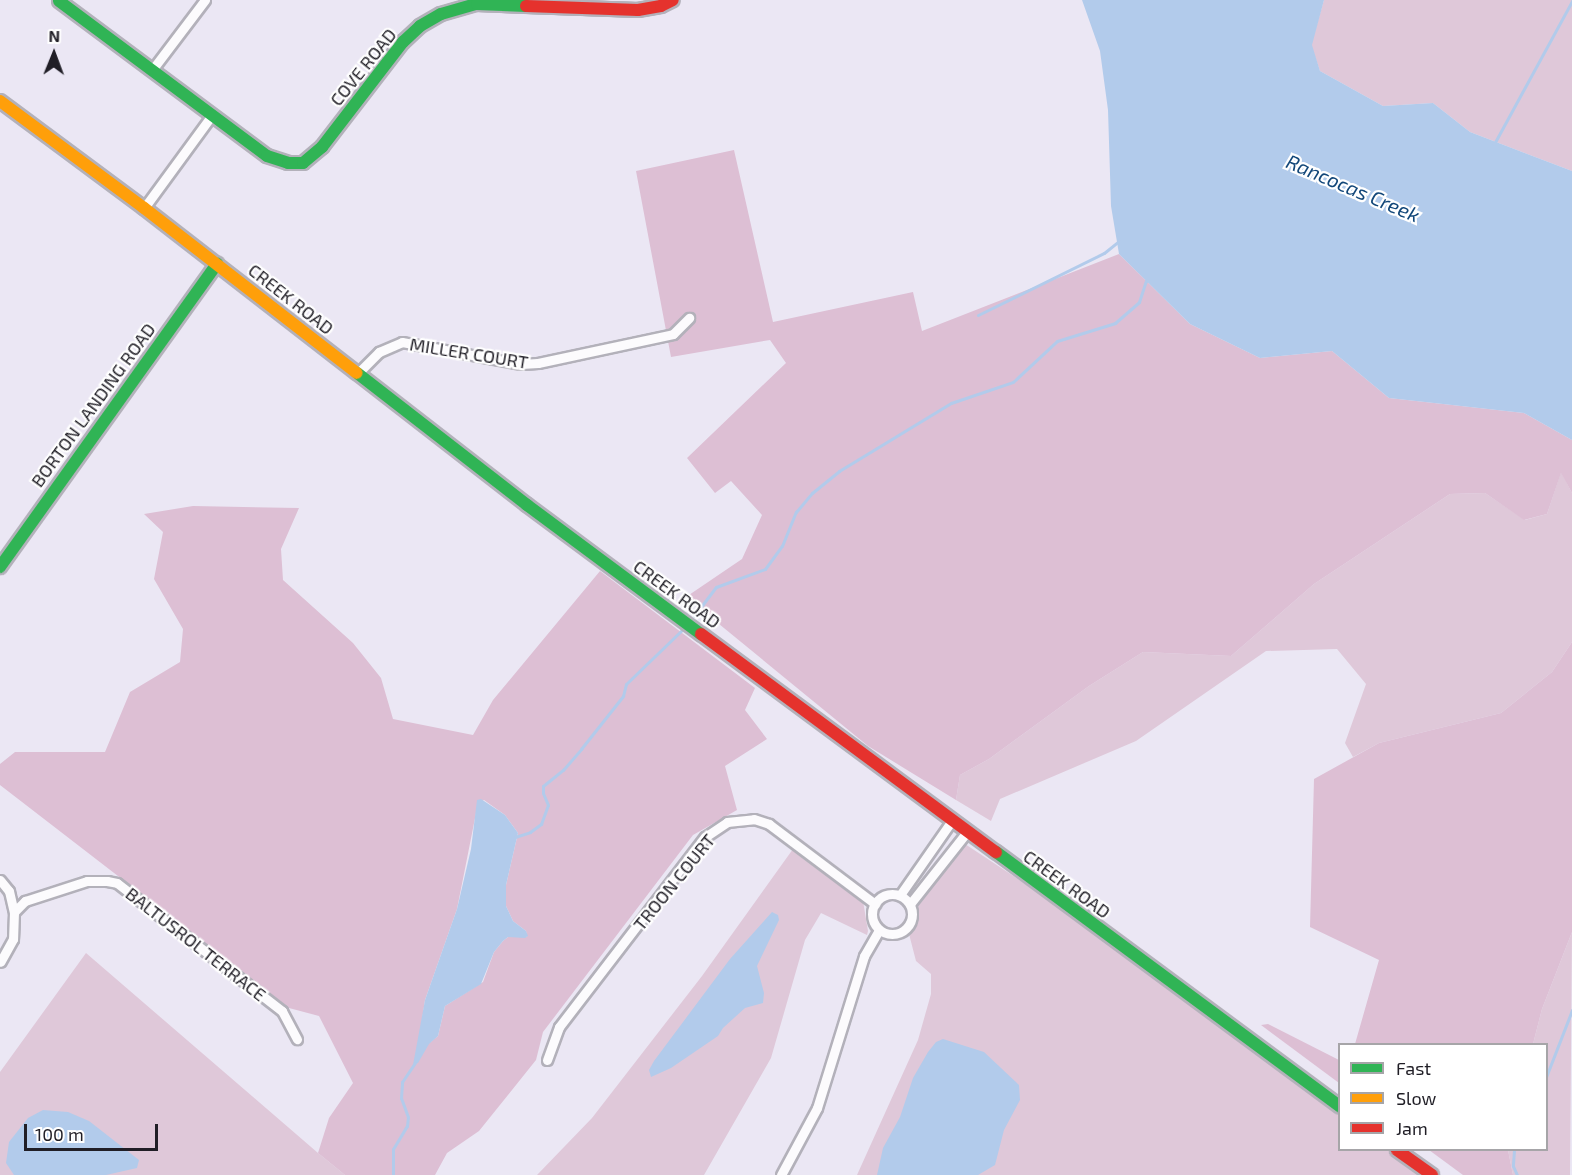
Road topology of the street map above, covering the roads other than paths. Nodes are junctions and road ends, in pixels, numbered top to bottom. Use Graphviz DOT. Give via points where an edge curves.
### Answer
graph roads {
  1 [pos="205,0"];
  2 [pos="673,0"];
  3 [pos="59,2"];
  4 [pos="152,70"];
  5 [pos="0,101"];
  6 [pos="212,115"];
  7 [pos="144,208"];
  8 [pos="217,264"];
  9 [pos="689,318"];
  10 [pos="358,374"];
  11 [pos="0,567"];
  12 [pos="951,822"];
  13 [pos="966,833"];
  14 [pos="0,880"];
  15 [pos="900,895"];
  16 [pos="875,904"];
  17 [pos="910,904"];
  18 [pos="14,912"];
  19 [pos="879,930"];
  20 [pos="0,962"];
  21 [pos="297,1039"];
  22 [pos="547,1060"];
  23 [pos="1338,1106"];
  24 [pos="1400,1151"];
  25 [pos="781,1175"];
  26 [pos="1432,1175"];
  1 -- 4 [label="street"];
  2 -- 6 [label="main road, COVE ROAD" via="638,10 477,4 441,14 403,42 322,147 303,163 267,156"];
  3 -- 4 [label="main road, COVE ROAD"];
  4 -- 6 [label="main road, COVE ROAD"];
  5 -- 7 [label="main road, CREEK ROAD"];
  6 -- 7 [label="street"];
  7 -- 8 [label="main road, CREEK ROAD"];
  8 -- 10 [label="main road, CREEK ROAD"];
  8 -- 11 [label="main road, BORTON LANDING ROAD"];
  9 -- 10 [label="street, MILLER COURT" via="673,334 538,363 521,364 402,342 379,352"];
  10 -- 12 [label="main road, CREEK ROAD"];
  12 -- 13 [label="main road, CREEK ROAD"];
  12 -- 15 [label="street"];
  13 -- 17 [label="street"];
  13 -- 23 [label="main road, CREEK ROAD"];
  14 -- 18 [label="street" via="9,891"];
  15 -- 16 [label="street" via="884,895"];
  15 -- 17 [label="street"];
  16 -- 19 [label="street" via="872,916"];
  16 -- 22 [label="street, TROON COURT" via="769,824 754,819 728,822 705,837 559,1027"];
  17 -- 19 [label="street" via="912,917 906,930 893,935"];
  18 -- 20 [label="street" via="13,939"];
  18 -- 21 [label="street, BALTUSROL TERRACE" via="25,901 87,881 117,883 282,1011"];
  19 -- 25 [label="street" via="864,956 817,1108"];
  24 -- 26 [label="main road"];
}
